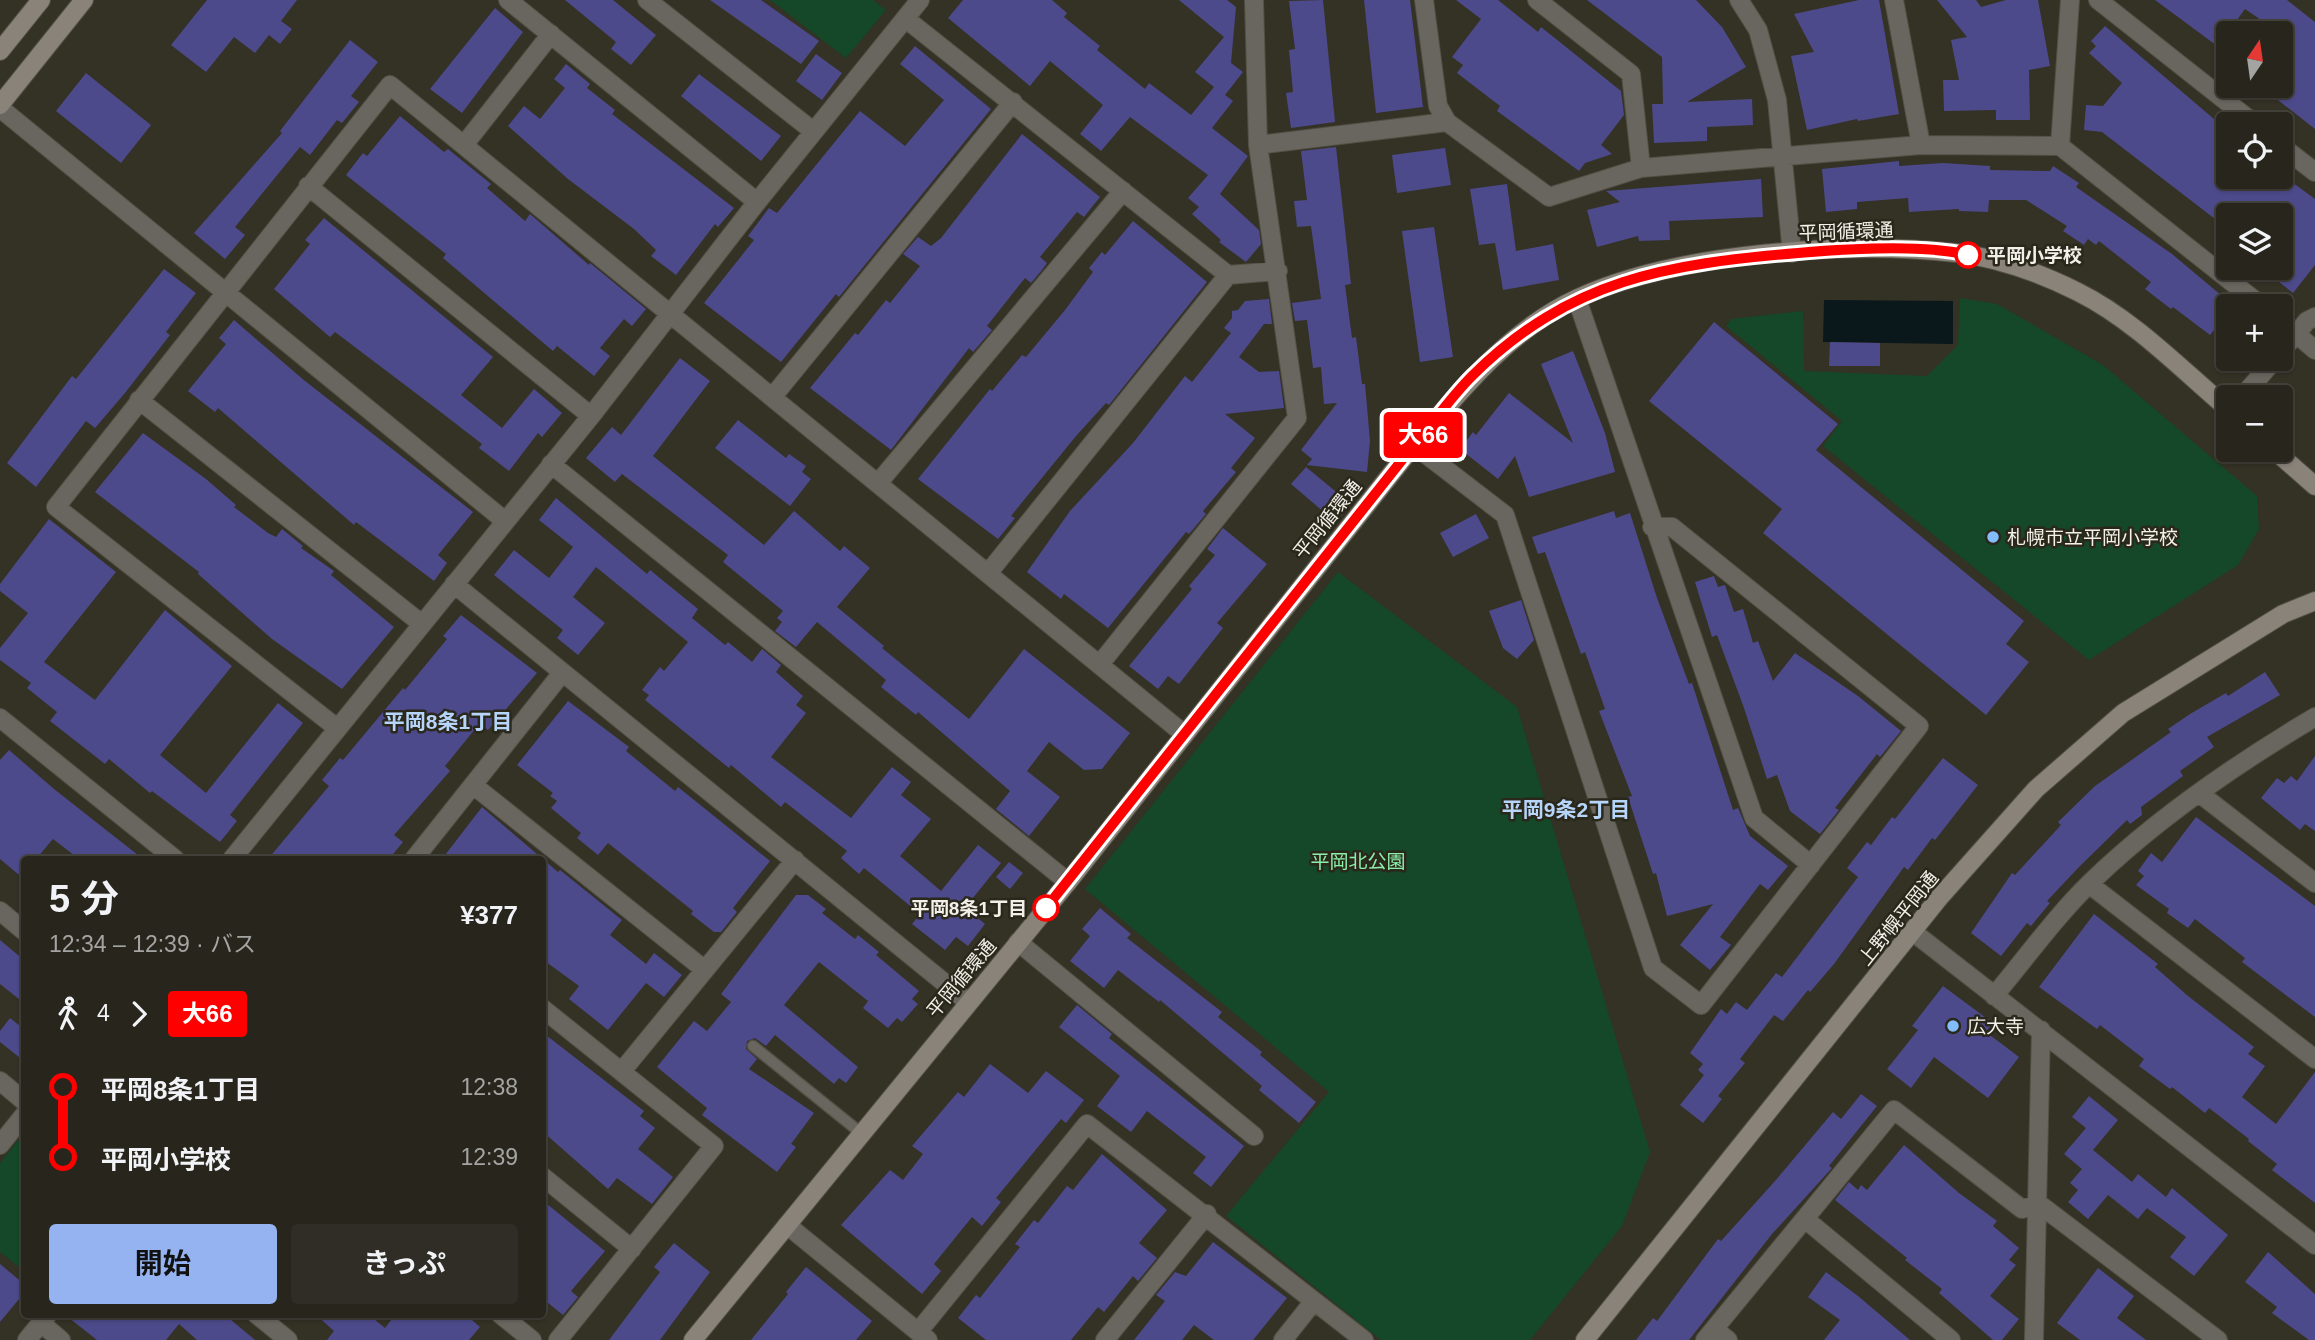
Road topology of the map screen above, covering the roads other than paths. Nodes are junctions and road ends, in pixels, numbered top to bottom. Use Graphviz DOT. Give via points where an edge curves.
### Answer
graph roads {
  1 [pos="41,0"];
  2 [pos="84,0"];
  3 [pos="508,0"];
  4 [pos="647,0"];
  5 [pos="920,0"];
  6 [pos="1254,0"];
  7 [pos="1424,0"];
  8 [pos="1537,0"];
  9 [pos="1739,0"];
  10 [pos="1894,0"];
  11 [pos="2070,0"];
  12 [pos="2098,0"];
  13 [pos="906,19"];
  14 [pos="551,34"];
  15 [pos="0,51"];
  16 [pos="1013,102"];
  17 [pos="0,107"];
  18 [pos="2240,112"];
  19 [pos="1447,122"];
  20 [pos="813,131"];
  21 [pos="464,145"];
  22 [pos="1258,145"];
  23 [pos="1922,145"];
  24 [pos="2060,146"];
  25 [pos="2293,155"];
  26 [pos="1782,158"];
  27 [pos="1641,168"];
  28 [pos="2315,172"];
  29 [pos="308,186"];
  30 [pos="1123,191"];
  31 [pos="757,202"];
  32 [pos="1792,253"];
  33 [pos="1278,271"];
  34 [pos="1228,275"];
  35 [pos="228,293"];
  36 [pos="2247,294"];
  37 [pos="1577,299"];
  38 [pos="669,315"];
  39 [pos="2315,317"];
  40 [pos="2293,331"];
  41 [pos="2297,334"];
  42 [pos="2293,338"];
  43 [pos="2315,350"];
  44 [pos="2265,371"];
  45 [pos="2252,385"];
  46 [pos="774,395"];
  47 [pos="2216,399"];
  48 [pos="139,400"];
  49 [pos="591,416"];
  50 [pos="1414,445"];
  51 [pos="2288,462"];
  52 [pos="551,464"];
  53 [pos="879,482"];
  54 [pos="2315,486"];
  55 [pos="505,521"];
  56 [pos="1652,527"];
  57 [pos="989,572"];
  58 [pos="454,584"];
  59 [pos="2315,601"];
  60 [pos="422,624"];
  61 [pos="1100,663"];
  62 [pos="562,673"];
  63 [pos="2315,717"];
  64 [pos="0,718"];
  65 [pos="337,728"];
  66 [pos="1184,734"];
  67 [pos="473,785"];
  68 [pos="2199,793"];
  69 [pos="171,856"];
  70 [pos="234,856"];
  71 [pos="416,856"];
  72 [pos="794,860"];
  73 [pos="1811,865"];
  74 [pos="1068,882"];
  75 [pos="2315,883"];
  76 [pos="2089,884"];
  77 [pos="0,911"];
  78 [pos="21,928"];
  79 [pos="1913,932"];
  80 [pos="1018,942"];
  81 [pos="705,970"];
  82 [pos="1994,996"];
  83 [pos="968,1002"];
  84 [pos="546,1011"];
  85 [pos="2041,1030"];
  86 [pos="753,1046"];
  87 [pos="2315,1059"];
  88 [pos="622,1071"];
  89 [pos="0,1081"];
  90 [pos="21,1098"];
  91 [pos="21,1119"];
  92 [pos="861,1133"];
  93 [pos="1254,1136"];
  94 [pos="0,1145"];
  95 [pos="546,1179"];
  96 [pos="2039,1204"];
  97 [pos="1207,1214"];
  98 [pos="1805,1219"];
  99 [pos="787,1225"];
  100 [pos="2315,1245"];
  101 [pos="632,1249"];
  102 [pos="1314,1301"];
  103 [pos="261,1318"];
  104 [pos="505,1318"];
  105 [pos="44,1319"];
  106 [pos="923,1336"];
  107 [pos="1716,1336"];
  108 [pos="702,1337"];
  109 [pos="27,1340"];
  110 [pos="61,1340"];
  111 [pos="288,1340"];
  112 [pos="532,1340"];
  113 [pos="558,1340"];
  114 [pos="1105,1340"];
  115 [pos="1283,1340"];
  116 [pos="1364,1340"];
  117 [pos="1585,1340"];
  118 [pos="1951,1340"];
  119 [pos="2034,1340"];
  120 [pos="2218,1340"];
  1 -- 15 [label="street"];
  2 -- 17 [label="street"];
  3 -- 14 [label="street"];
  4 -- 20 [label="street"];
  5 -- 13 [label="street"];
  6 -- 22 [label="street"];
  7 -- 19 [label="street" via="1438,106"];
  8 -- 27 [label="street" via="1631,74"];
  9 -- 26 [label="street" via="1758,30 1777,100"];
  10 -- 23 [label="street"];
  11 -- 24 [label="street"];
  12 -- 18 [label="street"];
  13 -- 16 [label="street"];
  13 -- 20 [label="street"];
  14 -- 21 [label="street"];
  14 -- 31 [label="street"];
  16 -- 30 [label="street"];
  16 -- 46 [label="street"];
  17 -- 35 [label="street"];
  19 -- 22 [label="street"];
  19 -- 27 [label="street" via="1549,197"];
  20 -- 31 [label="street"];
  21 -- 29 [label="street" via="390,85"];
  21 -- 38 [label="street"];
  22 -- 33 [label="street"];
  23 -- 24 [label="street"];
  23 -- 26 [label="street"];
  24 -- 36 [label="street"];
  25 -- 28 [label="street"];
  26 -- 27 [label="street"];
  26 -- 32 [label="street"];
  29 -- 35 [label="street"];
  29 -- 49 [label="street"];
  30 -- 34 [label="street"];
  30 -- 53 [label="street"];
  31 -- 38 [label="street"];
  32 -- 37 [label="street, 平岡循環通" via="1676,266"];
  32 -- 47 [label="street, 平岡循環通" via="1877,249 1959,253 2030,272 2079,293 2125,321"];
  33 -- 34 [label="street"];
  33 -- 61 [label="street" via="1297,418"];
  34 -- 57 [label="street"];
  35 -- 48 [label="street"];
  35 -- 55 [label="street"];
  37 -- 50 [label="street, 平岡循環通" via="1536,323 1472,376"];
  37 -- 56 [label="street"];
  38 -- 46 [label="street"];
  38 -- 49 [label="street"];
  39 -- 41 [label="street"];
  40 -- 41 [label="street"];
  41 -- 42 [label="street"];
  41 -- 43 [label="street"];
  44 -- 45 [label="street"];
  46 -- 53 [label="street"];
  48 -- 60 [label="street"];
  48 -- 65 [label="street" via="56,507"];
  49 -- 52 [label="street"];
  50 -- 66 [label="street, 平岡循環通"];
  50 -- 73 [label="street" via="1505,515 1653,968 1701,1005"];
  51 -- 54 [label="street"];
  52 -- 55 [label="street"];
  52 -- 74 [label="street"];
  53 -- 57 [label="street"];
  55 -- 58 [label="street"];
  56 -- 73 [label="street" via="1754,818"];
  56 -- 73 [label="street" via="1672,527 1919,726"];
  57 -- 61 [label="street"];
  58 -- 60 [label="street"];
  58 -- 62 [label="street"];
  59 -- 79 [label="street, 上野幌平岡通" via="2283,614 2123,713 2036,789"];
  60 -- 65 [label="street"];
  61 -- 66 [label="street"];
  62 -- 67 [label="street"];
  62 -- 72 [label="street"];
  63 -- 68 [label="street" via="2258,750"];
  64 -- 69 [label="street"];
  65 -- 70 [label="street"];
  66 -- 74 [label="street, 平岡循環通"];
  67 -- 71 [label="street"];
  67 -- 81 [label="street"];
  68 -- 75 [label="street"];
  68 -- 76 [label="street" via="2139,837"];
  72 -- 81 [label="street"];
  72 -- 83 [label="street"];
  74 -- 80 [label="street, 平岡循環通"];
  76 -- 82 [label="street"];
  76 -- 87 [label="street"];
  77 -- 78 [label="street"];
  79 -- 82 [label="street"];
  79 -- 117 [label="street, 上野幌平岡通"];
  80 -- 83 [label="street, 平岡循環通"];
  80 -- 93 [label="street"];
  81 -- 88 [label="street"];
  82 -- 85 [label="street"];
  83 -- 92 [label="street, 平岡循環通"];
  84 -- 88 [label="street"];
  85 -- 96 [label="street"];
  85 -- 100 [label="street"];
  86 -- 92 [label="lane"];
  88 -- 101 [label="street" via="714,1146"];
  89 -- 90 [label="street"];
  91 -- 94 [label="street"];
  92 -- 99 [label="street, 平岡循環通"];
  95 -- 101 [label="street"];
  96 -- 98 [label="street" via="2022,1209 1894,1110"];
  96 -- 119 [label="street"];
  96 -- 120 [label="street"];
  97 -- 102 [label="street"];
  97 -- 106 [label="street" via="1087,1124"];
  97 -- 114 [label="street"];
  98 -- 107 [label="street"];
  98 -- 118 [label="street"];
  99 -- 106 [label="street"];
  99 -- 108 [label="street, 平岡循環通"];
  101 -- 113 [label="street"];
  102 -- 115 [label="street"];
  102 -- 116 [label="street"];
  103 -- 111 [label="street"];
  104 -- 112 [label="street"];
  105 -- 109 [label="street"];
  105 -- 110 [label="street"];
}
